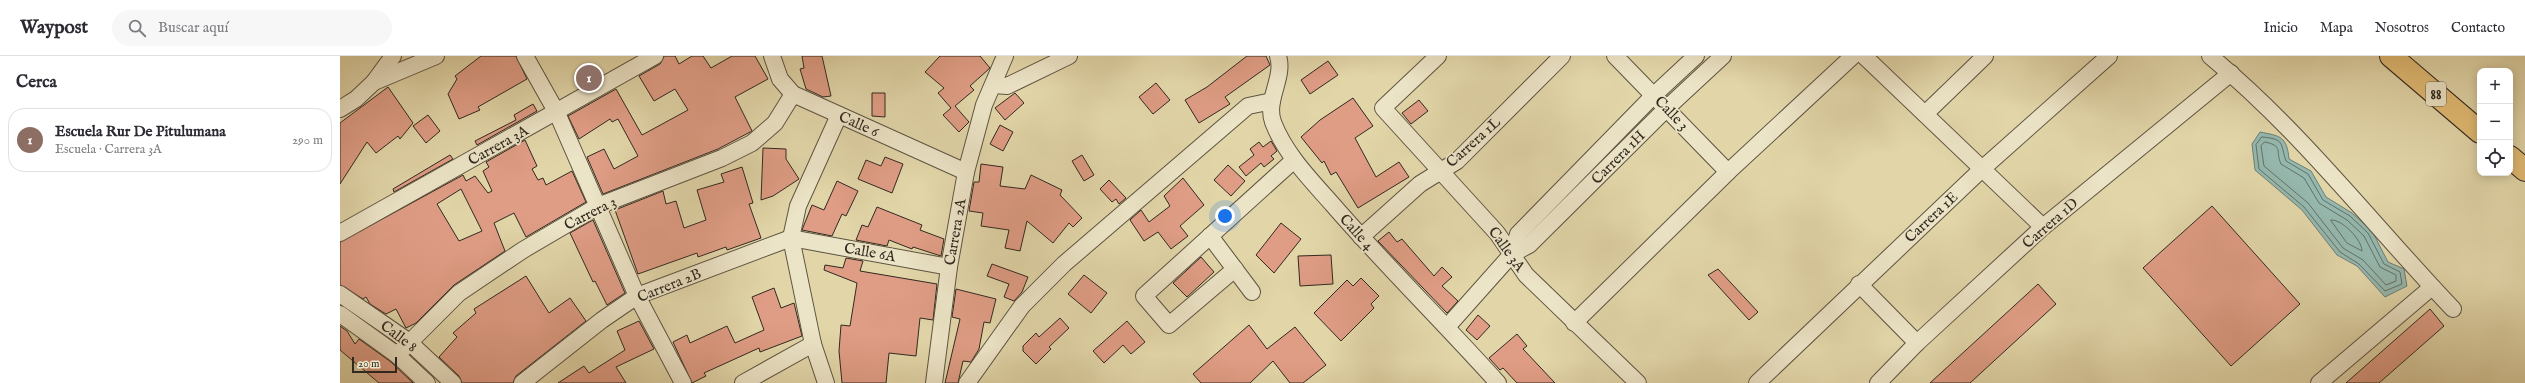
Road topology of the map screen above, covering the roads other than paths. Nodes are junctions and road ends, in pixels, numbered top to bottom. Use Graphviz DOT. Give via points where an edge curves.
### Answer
graph roads {
  1 [pos="393,56"];
  2 [pos="436,56"];
  3 [pos="525,56"];
  4 [pos="655,56"];
  5 [pos="772,56"];
  6 [pos="1005,56"];
  7 [pos="1069,56"];
  8 [pos="1278,56"];
  9 [pos="1438,56"];
  10 [pos="1562,56"];
  11 [pos="1615,56"];
  12 [pos="1696,56"];
  13 [pos="1723,56"];
  14 [pos="1853,56"];
  15 [pos="1864,56"];
  16 [pos="1985,56"];
  17 [pos="2109,56"];
  18 [pos="2210,56"];
  19 [pos="2391,56"];
  20 [pos="2231,73"];
  21 [pos="374,82"];
  22 [pos="994,85"];
  23 [pos="792,94"];
  24 [pos="1654,95"];
  25 [pos="1272,101"];
  26 [pos="1667,108"];
  27 [pos="340,109"];
  28 [pos="557,113"];
  29 [pos="1925,114"];
  30 [pos="838,115"];
  31 [pos="2477,129"];
  32 [pos="1294,160"];
  33 [pos="2513,160"];
  34 [pos="1982,169"];
  35 [pos="2525,170"];
  36 [pos="966,172"];
  37 [pos="1439,172"];
  38 [pos="1728,172"];
  39 [pos="598,206"];
  40 [pos="2043,227"];
  41 [pos="340,232"];
  42 [pos="1210,236"];
  43 [pos="1361,237"];
  44 [pos="791,238"];
  45 [pos="1512,254"];
  46 [pos="949,267"];
  47 [pos="1235,269"];
  48 [pos="1859,284"];
  49 [pos="2432,287"];
  50 [pos="1252,292"];
  51 [pos="340,294"];
  52 [pos="637,296"];
  53 [pos="2453,309"];
  54 [pos="340,314"];
  55 [pos="1574,323"];
  56 [pos="1447,327"];
  57 [pos="408,342"];
  58 [pos="1917,343"];
  59 [pos="813,344"];
  60 [pos="397,355"];
  61 [pos="428,383"];
  62 [pos="453,383"];
  63 [pos="522,383"];
  64 [pos="682,383"];
  65 [pos="743,383"];
  66 [pos="826,383"];
  67 [pos="934,383"];
  68 [pos="967,383"];
  69 [pos="1498,383"];
  70 [pos="1638,383"];
  71 [pos="1757,383"];
  72 [pos="1878,383"];
  73 [pos="2319,383"];
  1 -- 21 [label="street"];
  2 -- 21 [label="street"];
  3 -- 28 [label="street"];
  4 -- 28 [label="street, Carrera 3A"];
  5 -- 23 [label="street, Calle 6" via="780,79"];
  6 -- 22 [label="street"];
  7 -- 22 [label="street" via="1007,86"];
  8 -- 25 [label="street, Calle 4" via="1278,76"];
  9 -- 37 [label="street, Calle 3A" via="1383,108"];
  10 -- 37 [label="street, Carrera 1L" via="1457,161"];
  11 -- 24 [label="street, Calle 3"];
  12 -- 24 [label="street, Carrera 1H"];
  13 -- 26 [label="street, Carrera 1H"];
  14 -- 38 [label="street"];
  15 -- 29 [label="street"];
  16 -- 29 [label="street"];
  17 -- 34 [label="street, Carrera 1E"];
  18 -- 20 [label="street"];
  19 -- 31 [label="highway, 88"];
  20 -- 40 [label="street, Carrera 1D"];
  20 -- 49 [label="street" via="2268,107 2354,197"];
  21 -- 27 [label="street" via="356,100"];
  22 -- 36 [label="street, Carrera 2A" via="984,105"];
  23 -- 30 [label="street, Calle 6"];
  23 -- 39 [label="street, Carrera 3" via="775,123 752,143 722,158"];
  24 -- 26 [label="street, Calle 3"];
  24 -- 45 [label="street, Carrera 1H" via="1518,234"];
  25 -- 32 [label="street, Calle 4" via="1273,121"];
  25 -- 68 [label="street" via="1248,106 1064,264 1022,306"];
  26 -- 38 [label="street, Calle 3"];
  26 -- 45 [label="street, Carrera 1H" via="1529,245"];
  28 -- 39 [label="street"];
  28 -- 41 [label="street, Carrera 3A"];
  29 -- 34 [label="street"];
  30 -- 36 [label="street, Calle 6"];
  30 -- 44 [label="street" via="798,206"];
  32 -- 42 [label="street"];
  32 -- 43 [label="street, Calle 4"];
  33 -- 35 [label="highway"];
  34 -- 40 [label="street"];
  34 -- 48 [label="street, Carrera 1E"];
  36 -- 46 [label="street, Carrera 2A"];
  37 -- 43 [label="street, Carrera 1L" via="1420,184"];
  37 -- 45 [label="street, Calle 3A" via="1497,233"];
  38 -- 55 [label="street"];
  39 -- 52 [label="street"];
  39 -- 57 [label="street, Carrera 3" via="523,250 459,292"];
  40 -- 58 [label="street, Carrera 1D"];
  42 -- 47 [label="street"];
  42 -- 47 [label="street" via="1144,296 1169,325"];
  43 -- 56 [label="street, Calle 4"];
  44 -- 46 [label="street, Calle 6A"];
  44 -- 52 [label="street, Carrera 2B"];
  44 -- 59 [label="street"];
  45 -- 55 [label="street, Calle 3A" via="1526,275"];
  45 -- 56 [label="street, Carrera 1H"];
  46 -- 67 [label="street, Carrera 2A"];
  47 -- 50 [label="street"];
  48 -- 58 [label="street"];
  48 -- 71 [label="street, Carrera 1E"];
  49 -- 53 [label="street"];
  49 -- 73 [label="street"];
  51 -- 57 [label="street, Calle 8"];
  52 -- 63 [label="street, Carrera 2B"];
  52 -- 64 [label="street"];
  54 -- 60 [label="street, Calle 8"];
  55 -- 70 [label="street, Calle 3A"];
  56 -- 69 [label="street, Calle 4"];
  57 -- 60 [label="street, Carrera 3"];
  57 -- 62 [label="street, Calle 8"];
  58 -- 72 [label="street, Carrera 1D"];
  59 -- 65 [label="street"];
  59 -- 66 [label="street"];
  60 -- 61 [label="street, Calle 8"];
}
